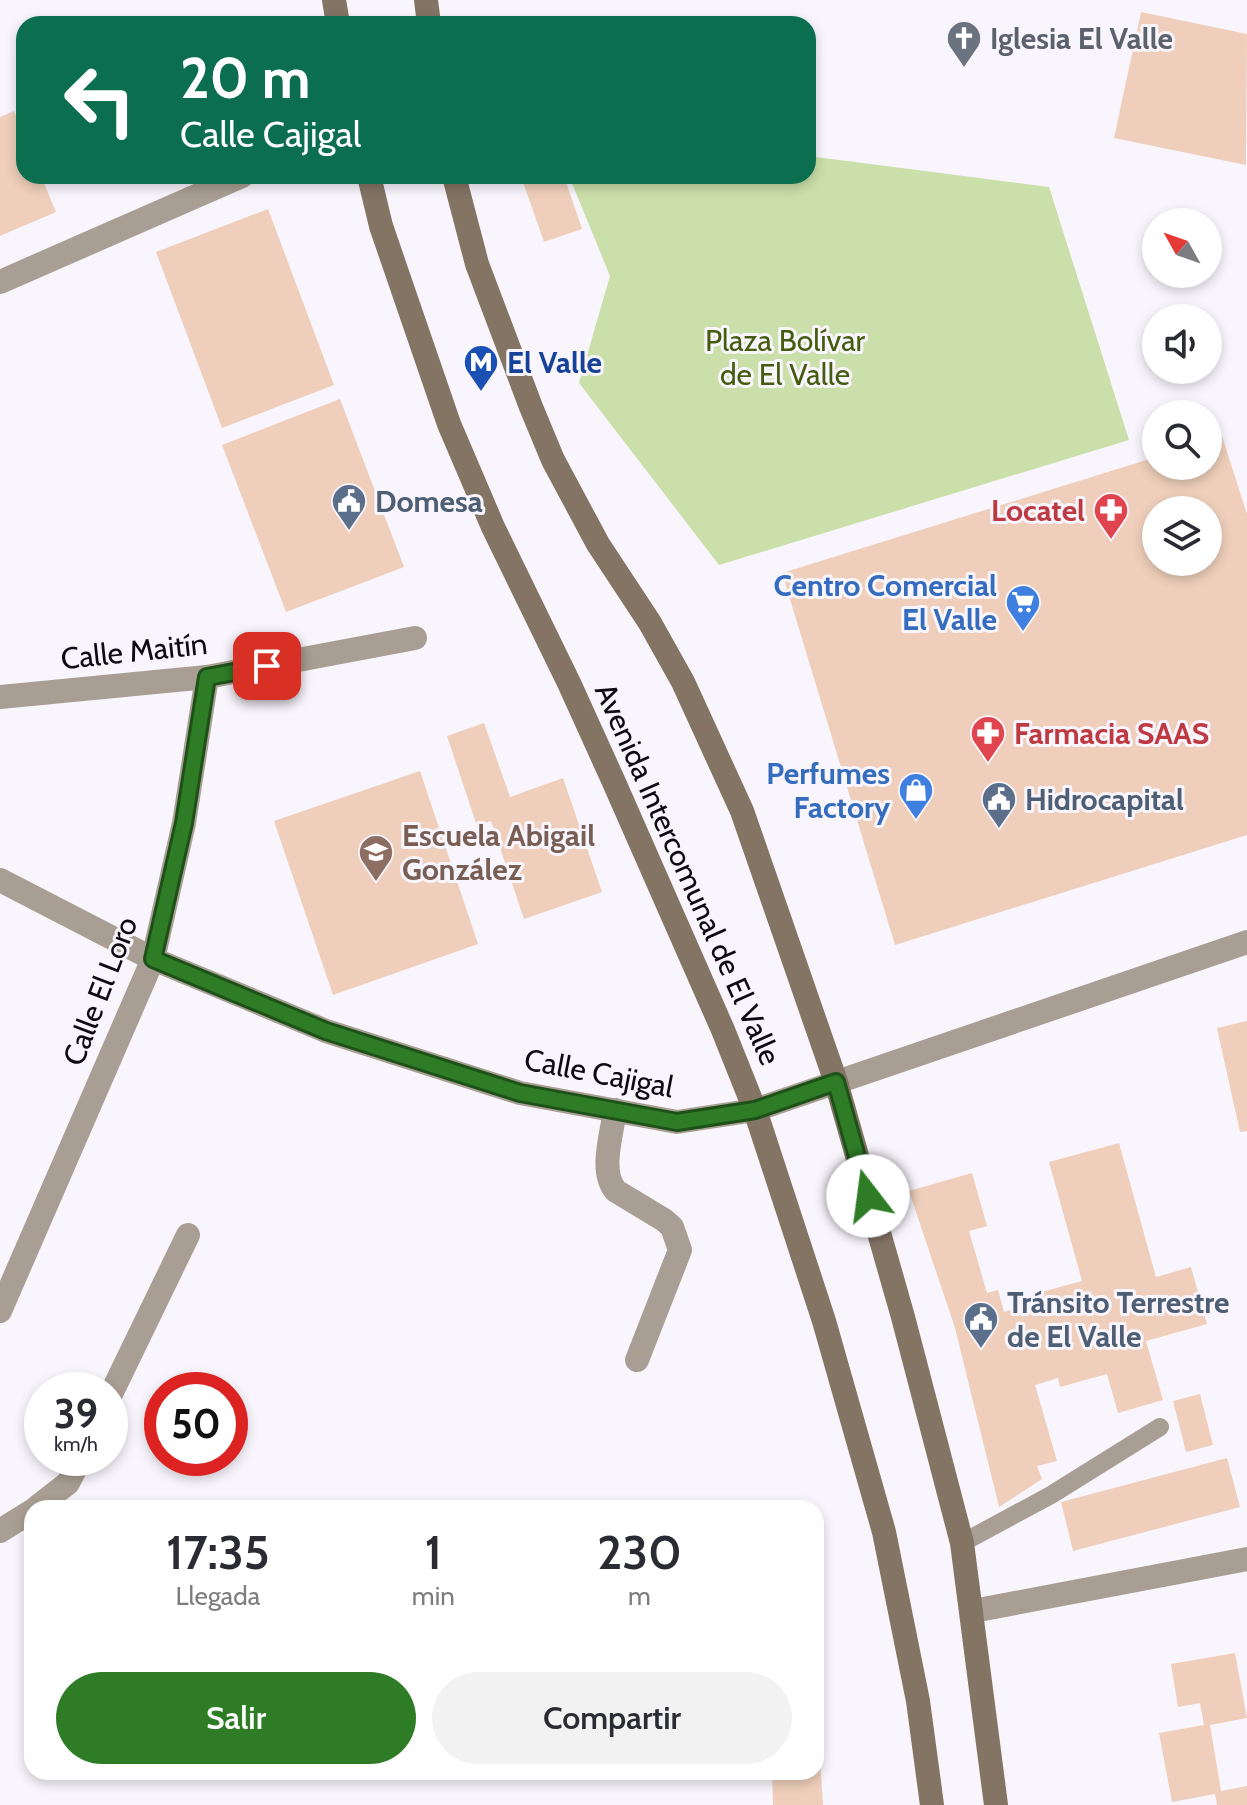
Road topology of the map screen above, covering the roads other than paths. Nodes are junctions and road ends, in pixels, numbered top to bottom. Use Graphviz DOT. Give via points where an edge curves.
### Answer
graph roads {
  1 [pos="224,184"];
  2 [pos="371,184"];
  3 [pos="456,184"];
  4 [pos="0,282"];
  5 [pos="415,638"];
  6 [pos="207,677"];
  7 [pos="0,697"];
  8 [pos="0,880"];
  9 [pos="1247,942"];
  10 [pos="153,959"];
  11 [pos="836,1082"];
  12 [pos="615,1110"];
  13 [pos="755,1110"];
  14 [pos="188,1235"];
  15 [pos="0,1309"];
  16 [pos="637,1360"];
  17 [pos="122,1372"];
  18 [pos="1160,1427"];
  19 [pos="72,1476"];
  20 [pos="47,1500"];
  21 [pos="24,1516"];
  22 [pos="0,1531"];
  23 [pos="962,1543"];
  24 [pos="1247,1559"];
  25 [pos="973,1611"];
  26 [pos="932,1805"];
  27 [pos="996,1805"];
  1 -- 4 [label="street"];
  2 -- 13 [label="main road, Avenida Intercomunal de El Valle" via="449,424 582,711"];
  3 -- 11 [label="main road, Avenida Intercomunal de El Valle" via="477,264 553,460 683,682 742,811"];
  5 -- 6 [label="street, Calle Maitín"];
  6 -- 7 [label="street, Calle Maitín"];
  6 -- 10 [label="street, Calle El Loro" via="184,823"];
  8 -- 10 [label="street, Calle Cajigal"];
  9 -- 11 [label="street, Calle Cajigal"];
  10 -- 12 [label="street, Calle Cajigal" via="326,1031 520,1093"];
  10 -- 15 [label="street, Calle El Loro"];
  11 -- 13 [label="street, Calle Cajigal"];
  11 -- 23 [label="main road, Avenida Intercomunal de El Valle"];
  12 -- 13 [label="street, Calle Cajigal" via="677,1122"];
  12 -- 16 [label="street" via="608,1182 672,1227 680,1250"];
  13 -- 26 [label="main road, Avenida Intercomunal de El Valle" via="824,1321 884,1532 918,1701"];
  14 -- 17 [label="street"];
  18 -- 23 [label="lane"];
  19 -- 20 [label="street"];
  21 -- 22 [label="street"];
  23 -- 25 [label="main road, Avenida Intercomunal de El Valle"];
  24 -- 25 [label="street"];
  25 -- 27 [label="main road, Avenida Intercomunal de El Valle"];
}
